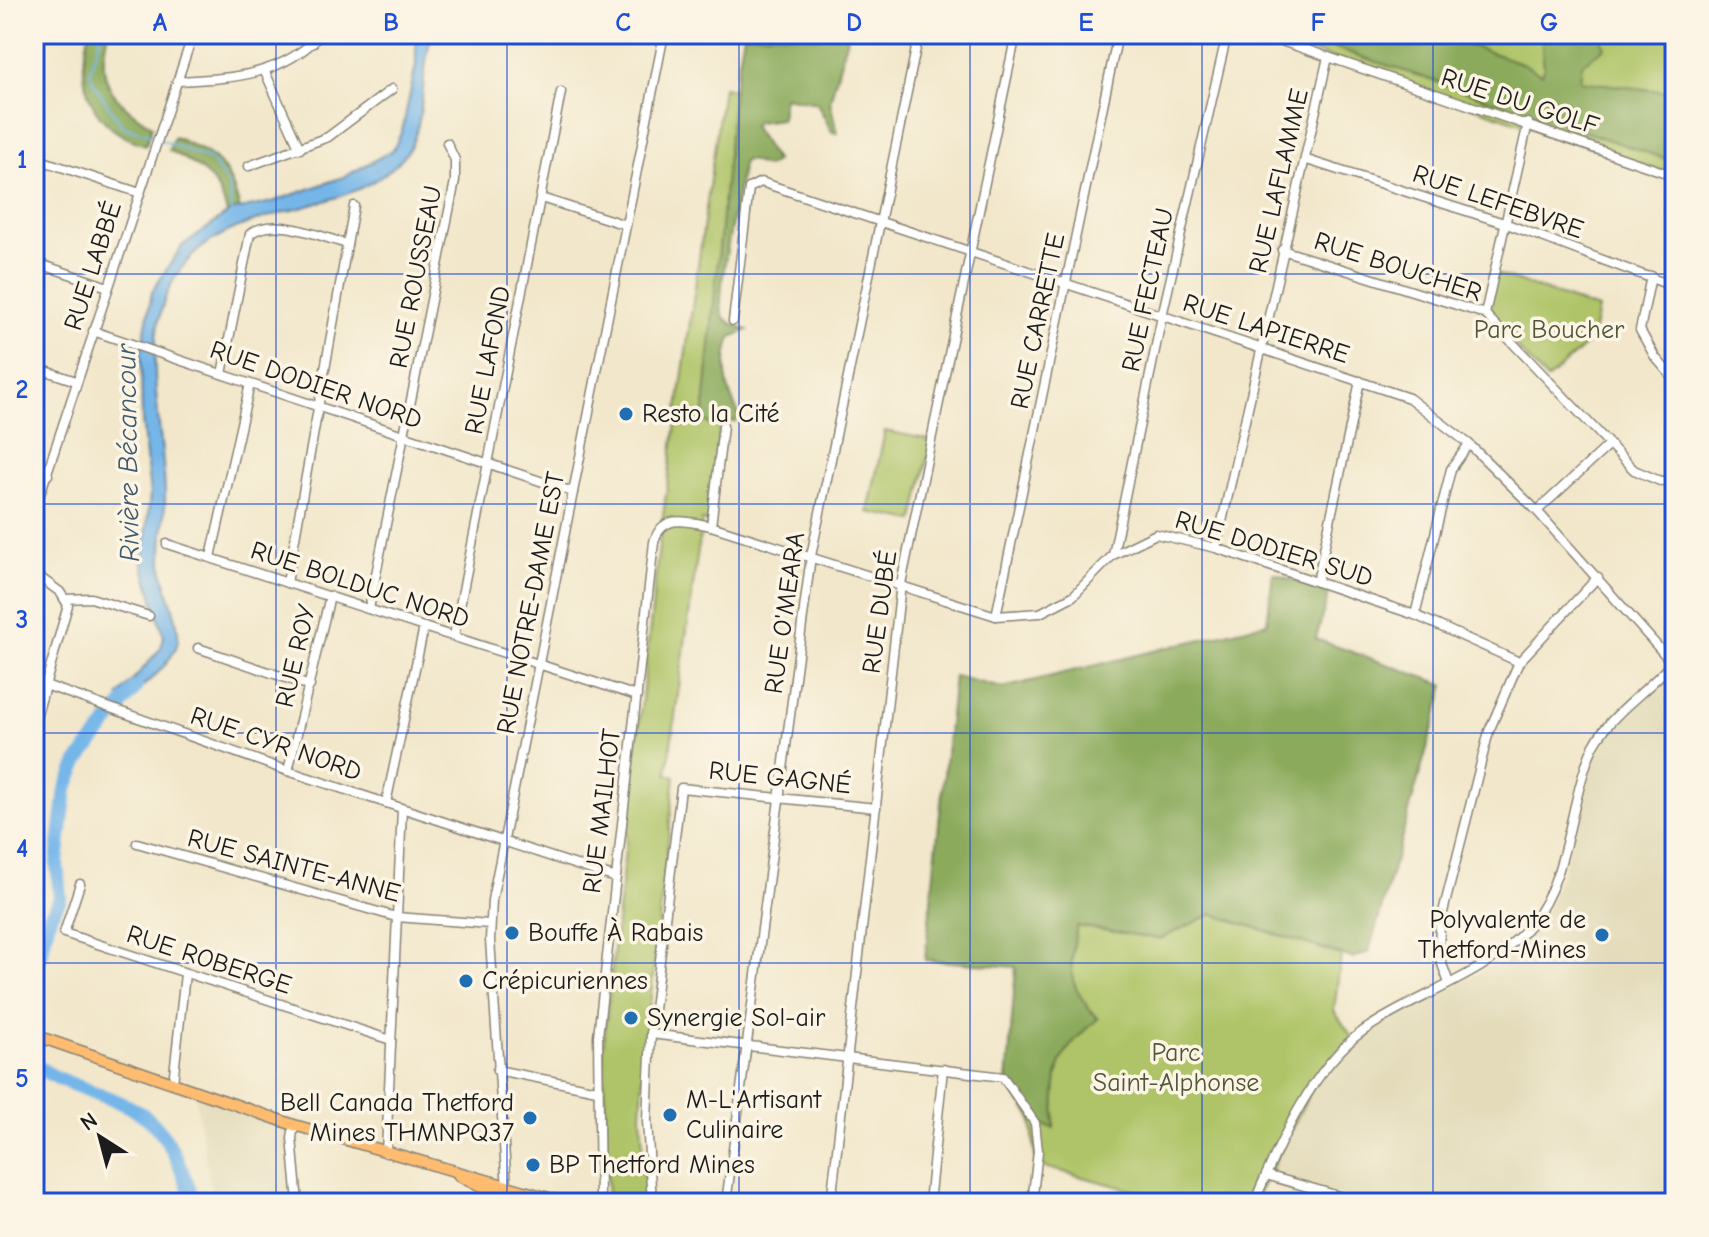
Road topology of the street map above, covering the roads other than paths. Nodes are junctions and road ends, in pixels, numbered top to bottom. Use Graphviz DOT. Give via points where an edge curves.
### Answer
graph roads {
  1 [pos="193,34"];
  2 [pos="301,34"];
  3 [pos="321,34"];
  4 [pos="664,34"];
  5 [pos="919,34"];
  6 [pos="1016,34"];
  7 [pos="1118,34"];
  8 [pos="1227,34"];
  9 [pos="1261,34"];
  10 [pos="313,43"];
  11 [pos="1328,57"];
  12 [pos="265,72"];
  13 [pos="177,81"];
  14 [pos="392,89"];
  15 [pos="561,92"];
  16 [pos="1528,123"];
  17 [pos="447,143"];
  18 [pos="300,149"];
  19 [pos="34,158"];
  20 [pos="1307,160"];
  21 [pos="249,166"];
  22 [pos="1675,176"];
  23 [pos="137,192"];
  24 [pos="541,198"];
  25 [pos="354,206"];
  26 [pos="880,222"];
  27 [pos="1507,224"];
  28 [pos="626,225"];
  29 [pos="347,244"];
  30 [pos="1282,250"];
  31 [pos="970,253"];
  32 [pos="34,262"];
  33 [pos="1651,276"];
  34 [pos="1067,286"];
  35 [pos="108,287"];
  36 [pos="1675,287"];
  37 [pos="1485,314"];
  38 [pos="1162,316"];
  39 [pos="733,321"];
  40 [pos="93,331"];
  41 [pos="1262,348"];
  42 [pos="34,367"];
  43 [pos="222,374"];
  44 [pos="1675,380"];
  45 [pos="76,381"];
  46 [pos="1360,381"];
  47 [pos="250,384"];
  48 [pos="320,407"];
  49 [pos="723,426"];
  50 [pos="405,436"];
  51 [pos="1469,444"];
  52 [pos="1609,445"];
  53 [pos="488,464"];
  54 [pos="34,470"];
  55 [pos="48,475"];
  56 [pos="1675,480"];
  57 [pos="573,492"];
  58 [pos="1537,511"];
  59 [pos="34,512"];
  60 [pos="711,526"];
  61 [pos="167,544"];
  62 [pos="1216,548"];
  63 [pos="1113,555"];
  64 [pos="811,556"];
  65 [pos="211,557"];
  66 [pos="34,573"];
  67 [pos="1598,577"];
  68 [pos="1317,582"];
  69 [pos="287,583"];
  70 [pos="901,584"];
  71 [pos="330,596"];
  72 [pos="65,599"];
  73 [pos="369,609"];
  74 [pos="1415,615"];
  75 [pos="149,616"];
  76 [pos="996,616"];
  77 [pos="424,627"];
  78 [pos="454,636"];
  79 [pos="198,648"];
  80 [pos="1519,662"];
  81 [pos="1674,662"];
  82 [pos="539,665"];
  83 [pos="34,681"];
  84 [pos="46,685"];
  85 [pos="310,686"];
  86 [pos="637,696"];
  87 [pos="34,725"];
  88 [pos="288,771"];
  89 [pos="781,798"];
  90 [pos="386,803"];
  91 [pos="876,808"];
  92 [pos="402,809"];
  93 [pos="137,843"];
  94 [pos="505,843"];
  95 [pos="613,877"];
  96 [pos="80,884"];
  97 [pos="396,917"];
  98 [pos="490,924"];
  99 [pos="185,974"];
  100 [pos="1449,983"];
  101 [pos="651,1034"];
  102 [pos="34,1035"];
  103 [pos="391,1040"];
  104 [pos="748,1044"];
  105 [pos="845,1057"];
  106 [pos="943,1069"];
  107 [pos="497,1070"];
  108 [pos="173,1083"];
  109 [pos="597,1090"];
  110 [pos="294,1125"];
  111 [pos="386,1153"];
  112 [pos="1266,1175"];
  113 [pos="507,1194"];
  114 [pos="298,1203"];
  115 [pos="539,1203"];
  116 [pos="566,1203"];
  117 [pos="600,1203"];
  118 [pos="652,1203"];
  119 [pos="726,1203"];
  120 [pos="831,1203"];
  121 [pos="929,1203"];
  122 [pos="1032,1203"];
  123 [pos="1254,1203"];
  124 [pos="1363,1203"];
  1 -- 13 [label="street, RUE LABBÉ"];
  2 -- 10 [label="street"];
  3 -- 10 [label="street"];
  4 -- 28 [label="street, RUE NOTRE-DAME EST"];
  5 -- 26 [label="street, RUE O'MEARA"];
  6 -- 31 [label="street, RUE DUBÉ"];
  7 -- 34 [label="street, RUE CARRETTE"];
  8 -- 38 [label="street, RUE FECTEAU"];
  9 -- 11 [label="street, RUE DU GOLF"];
  10 -- 12 [label="street"];
  11 -- 16 [label="street, RUE DU GOLF"];
  11 -- 20 [label="street, RUE LAFLAMME"];
  12 -- 13 [label="street"];
  12 -- 18 [label="street"];
  13 -- 23 [label="street, RUE LABBÉ"];
  14 -- 18 [label="street" via="328,137"];
  15 -- 24 [label="street, RUE LAFOND"];
  16 -- 22 [label="street, RUE DU GOLF"];
  16 -- 27 [label="street"];
  17 -- 50 [label="street, RUE ROUSSEAU" via="457,168"];
  18 -- 21 [label="street"];
  19 -- 23 [label="street"];
  20 -- 27 [label="street, RUE LEFEBVRE"];
  20 -- 30 [label="street, RUE LAFLAMME"];
  23 -- 35 [label="street, RUE LABBÉ"];
  24 -- 28 [label="street"];
  24 -- 53 [label="street, RUE LAFOND"];
  25 -- 29 [label="street"];
  26 -- 31 [label="street, RUE LAPIERRE"];
  26 -- 39 [label="street, RUE LAPIERRE" via="761,182 752,184"];
  26 -- 64 [label="street, RUE O'MEARA"];
  27 -- 33 [label="street, RUE LEFEBVRE"];
  27 -- 37 [label="street"];
  28 -- 57 [label="street, RUE NOTRE-DAME EST"];
  29 -- 43 [label="street" via="274,226 250,234"];
  29 -- 48 [label="street"];
  30 -- 37 [label="street, RUE BOUCHER"];
  30 -- 41 [label="street, RUE LAFLAMME"];
  31 -- 34 [label="street, RUE LAPIERRE"];
  31 -- 70 [label="street, RUE DUBÉ"];
  32 -- 35 [label="street"];
  33 -- 36 [label="street, RUE LEFEBVRE"];
  33 -- 44 [label="street" via="1640,330"];
  34 -- 38 [label="street, RUE LAPIERRE"];
  34 -- 76 [label="street, RUE CARRETTE"];
  35 -- 40 [label="street, RUE LABBÉ"];
  37 -- 52 [label="street, RUE BOUCHER"];
  38 -- 41 [label="street, RUE LAPIERRE"];
  38 -- 63 [label="street, RUE FECTEAU"];
  40 -- 43 [label="street, RUE DODIER NORD"];
  40 -- 45 [label="street, RUE LABBÉ"];
  41 -- 46 [label="street, RUE LAPIERRE"];
  41 -- 62 [label="street, RUE LAFLAMME"];
  42 -- 45 [label="street"];
  43 -- 47 [label="street, RUE DODIER NORD"];
  45 -- 55 [label="street, RUE LABBÉ"];
  46 -- 51 [label="street, RUE LAPIERRE" via="1409,398"];
  46 -- 68 [label="street"];
  47 -- 48 [label="street, RUE DODIER NORD"];
  47 -- 65 [label="street"];
  48 -- 50 [label="street, RUE DODIER NORD"];
  48 -- 69 [label="street"];
  49 -- 60 [label="street"];
  50 -- 53 [label="street, RUE DODIER NORD"];
  50 -- 73 [label="street, RUE ROUSSEAU"];
  51 -- 58 [label="street, RUE LAPIERRE"];
  51 -- 74 [label="street" via="1451,469"];
  52 -- 56 [label="street, RUE BOUCHER" via="1634,470 1660,481"];
  52 -- 58 [label="street"];
  53 -- 57 [label="street, RUE DODIER NORD"];
  53 -- 78 [label="street, RUE LAFOND"];
  54 -- 55 [label="street"];
  55 -- 59 [label="street, RUE LABBÉ"];
  57 -- 82 [label="street, RUE NOTRE-DAME EST"];
  58 -- 67 [label="street, RUE LAPIERRE"];
  60 -- 64 [label="street, RUE DODIER SUD"];
  60 -- 86 [label="street, RUE MAILHOT" via="672,521 657,532"];
  61 -- 65 [label="street, RUE BOLDUC NORD"];
  62 -- 63 [label="street, RUE DODIER SUD" via="1156,534"];
  62 -- 68 [label="street, RUE DODIER SUD"];
  63 -- 76 [label="street, RUE DODIER SUD" via="1073,596 1040,613"];
  64 -- 70 [label="street, RUE DODIER SUD"];
  64 -- 89 [label="street, RUE O'MEARA"];
  65 -- 69 [label="street, RUE BOLDUC NORD"];
  66 -- 72 [label="street"];
  67 -- 80 [label="street"];
  67 -- 81 [label="street, RUE LAPIERRE"];
  68 -- 74 [label="street, RUE DODIER SUD"];
  69 -- 71 [label="street, RUE BOLDUC NORD"];
  70 -- 76 [label="street, RUE DODIER SUD"];
  70 -- 91 [label="street, RUE DUBÉ"];
  71 -- 73 [label="street, RUE BOLDUC NORD"];
  71 -- 85 [label="street, RUE ROY"];
  72 -- 75 [label="street" via="91,598"];
  72 -- 84 [label="street" via="68,614"];
  73 -- 77 [label="street, RUE BOLDUC NORD"];
  74 -- 80 [label="street, RUE DODIER SUD"];
  77 -- 78 [label="street, RUE BOLDUC NORD"];
  77 -- 90 [label="street"];
  78 -- 82 [label="street, RUE BOLDUC NORD"];
  79 -- 85 [label="street"];
  80 -- 100 [label="street" via="1489,731 1440,924 1439,956"];
  81 -- 100 [label="street" via="1614,719 1591,752 1554,880 1532,922 1495,958"];
  82 -- 86 [label="street, RUE BOLDUC NORD"];
  82 -- 94 [label="street, RUE NOTRE-DAME EST"];
  83 -- 84 [label="street, RUE CYR NORD"];
  84 -- 87 [label="street"];
  84 -- 88 [label="street, RUE CYR NORD"];
  85 -- 88 [label="street, RUE ROY"];
  86 -- 95 [label="street, RUE MAILHOT"];
  88 -- 90 [label="street, RUE CYR NORD"];
  89 -- 91 [label="street, RUE GAGNÉ"];
  89 -- 101 [label="street, RUE GAGNÉ" via="681,788"];
  89 -- 104 [label="street, RUE O'MEARA"];
  90 -- 92 [label="street, RUE CYR NORD"];
  91 -- 105 [label="street, RUE DUBÉ"];
  92 -- 94 [label="street, RUE CYR NORD"];
  92 -- 97 [label="street"];
  93 -- 97 [label="street, RUE SAINTE-ANNE"];
  94 -- 95 [label="street, RUE CYR NORD"];
  94 -- 98 [label="street, RUE NOTRE-DAME EST"];
  95 -- 109 [label="street, RUE MAILHOT"];
  96 -- 99 [label="street, RUE ROBERGE" via="64,933"];
  97 -- 98 [label="street, RUE SAINTE-ANNE"];
  97 -- 103 [label="street"];
  98 -- 107 [label="street, RUE NOTRE-DAME EST"];
  99 -- 103 [label="street, RUE ROBERGE"];
  99 -- 108 [label="street"];
  100 -- 112 [label="street" via="1366,1029 1335,1054"];
  101 -- 104 [label="street"];
  101 -- 118 [label="street" via="647,1120"];
  102 -- 108 [label="main road"];
  103 -- 111 [label="street"];
  104 -- 105 [label="street"];
  104 -- 119 [label="street, RUE O'MEARA"];
  105 -- 106 [label="street"];
  105 -- 120 [label="street, RUE DUBÉ"];
  106 -- 121 [label="street"];
  106 -- 122 [label="street" via="1003,1077 1035,1123 1038,1151"];
  107 -- 109 [label="street"];
  107 -- 113 [label="street, RUE NOTRE-DAME EST"];
  108 -- 110 [label="main road"];
  109 -- 117 [label="street, RUE MAILHOT"];
  110 -- 111 [label="main road"];
  110 -- 114 [label="street"];
  111 -- 113 [label="main road"];
  112 -- 123 [label="street"];
  112 -- 124 [label="street"];
  113 -- 115 [label="main road"];
  113 -- 116 [label="main road"];
}
